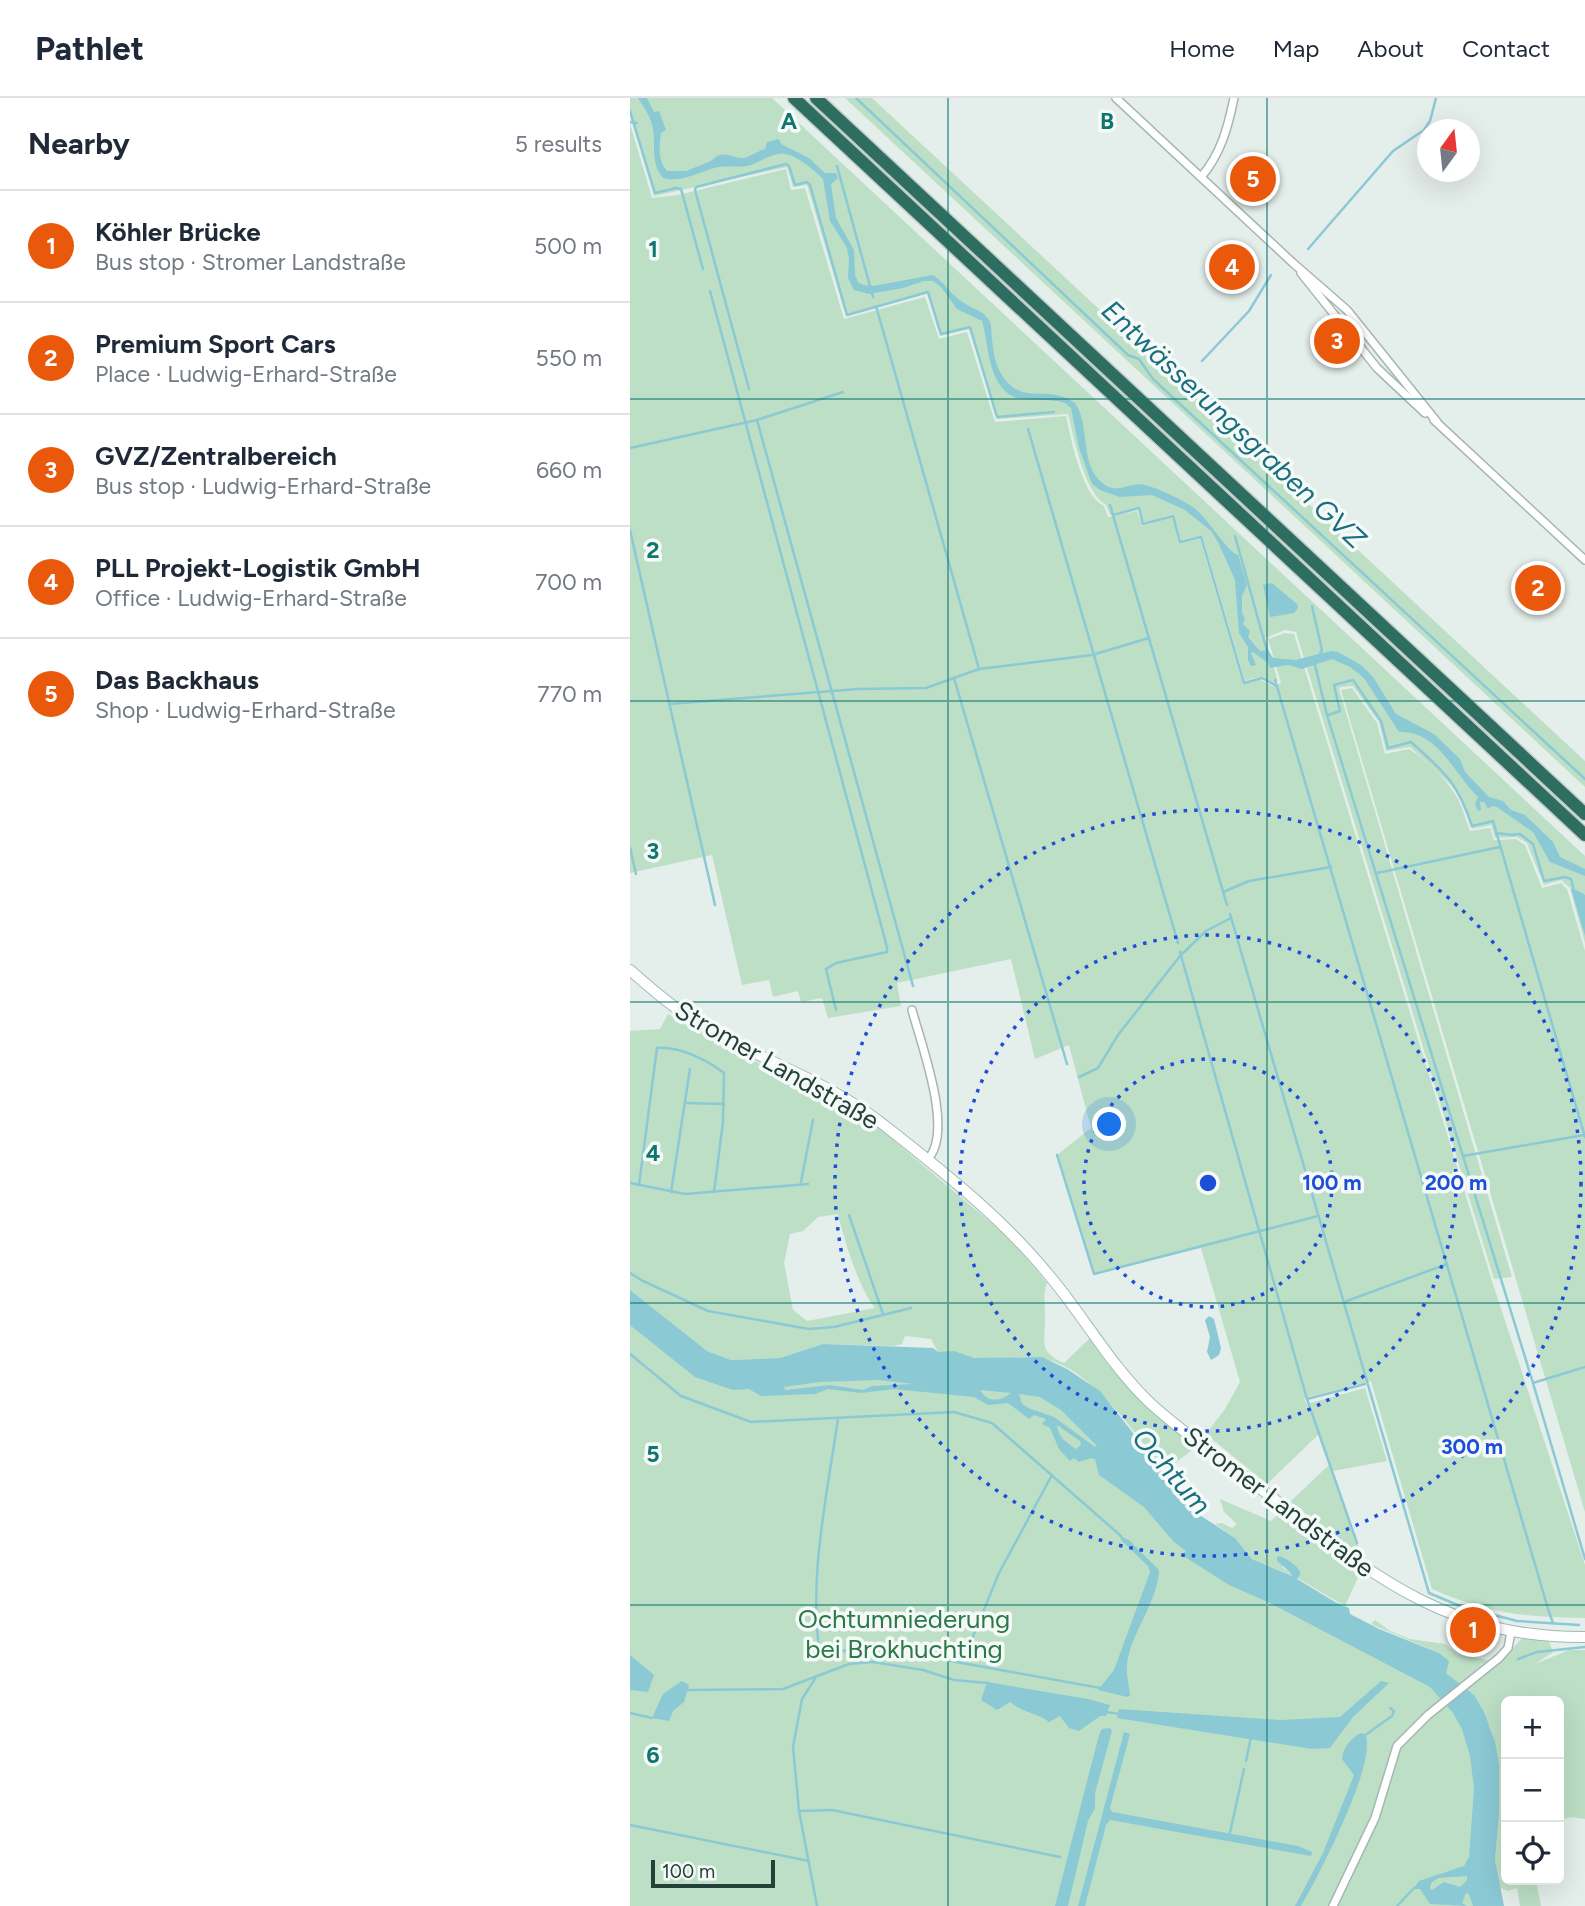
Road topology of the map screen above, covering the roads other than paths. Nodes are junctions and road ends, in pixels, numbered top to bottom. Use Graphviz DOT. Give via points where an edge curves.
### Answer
graph roads {
  1 [pos="794,98"];
  2 [pos="816,98"];
  3 [pos="1116,98"];
  4 [pos="1234,98"];
  5 [pos="1201,177"];
  6 [pos="1293,263"];
  7 [pos="1437,422"];
  8 [pos="1585,560"];
  9 [pos="1585,814"];
  10 [pos="1585,835"];
  11 [pos="630,970"];
  12 [pos="912,1010"];
  13 [pos="927,1160"];
  14 [pos="1511,1632"];
  15 [pos="1585,1637"];
  16 [pos="1333,1906"];
  1 -- 10 [label="highway"];
  2 -- 9 [label="highway"];
  3 -- 5 [label="street"];
  4 -- 5 [label="street" via="1220,149"];
  5 -- 6 [label="street"];
  6 -- 7 [label="street" via="1377,368"];
  6 -- 7 [label="street" via="1361,326"];
  7 -- 8 [label="street"];
  11 -- 13 [label="main road, Stromer Landstraße" via="663,1000 709,1030 823,1084 866,1111"];
  12 -- 13 [label="street" via="940,1122 934,1151"];
  13 -- 14 [label="main road, Stromer Landstraße" via="1012,1233 1115,1365 1173,1422 1385,1582 1445,1612"];
  14 -- 15 [label="main road, Stromer Landstraße"];
  14 -- 16 [label="street" via="1508,1648 1397,1746 1375,1818"];
}
